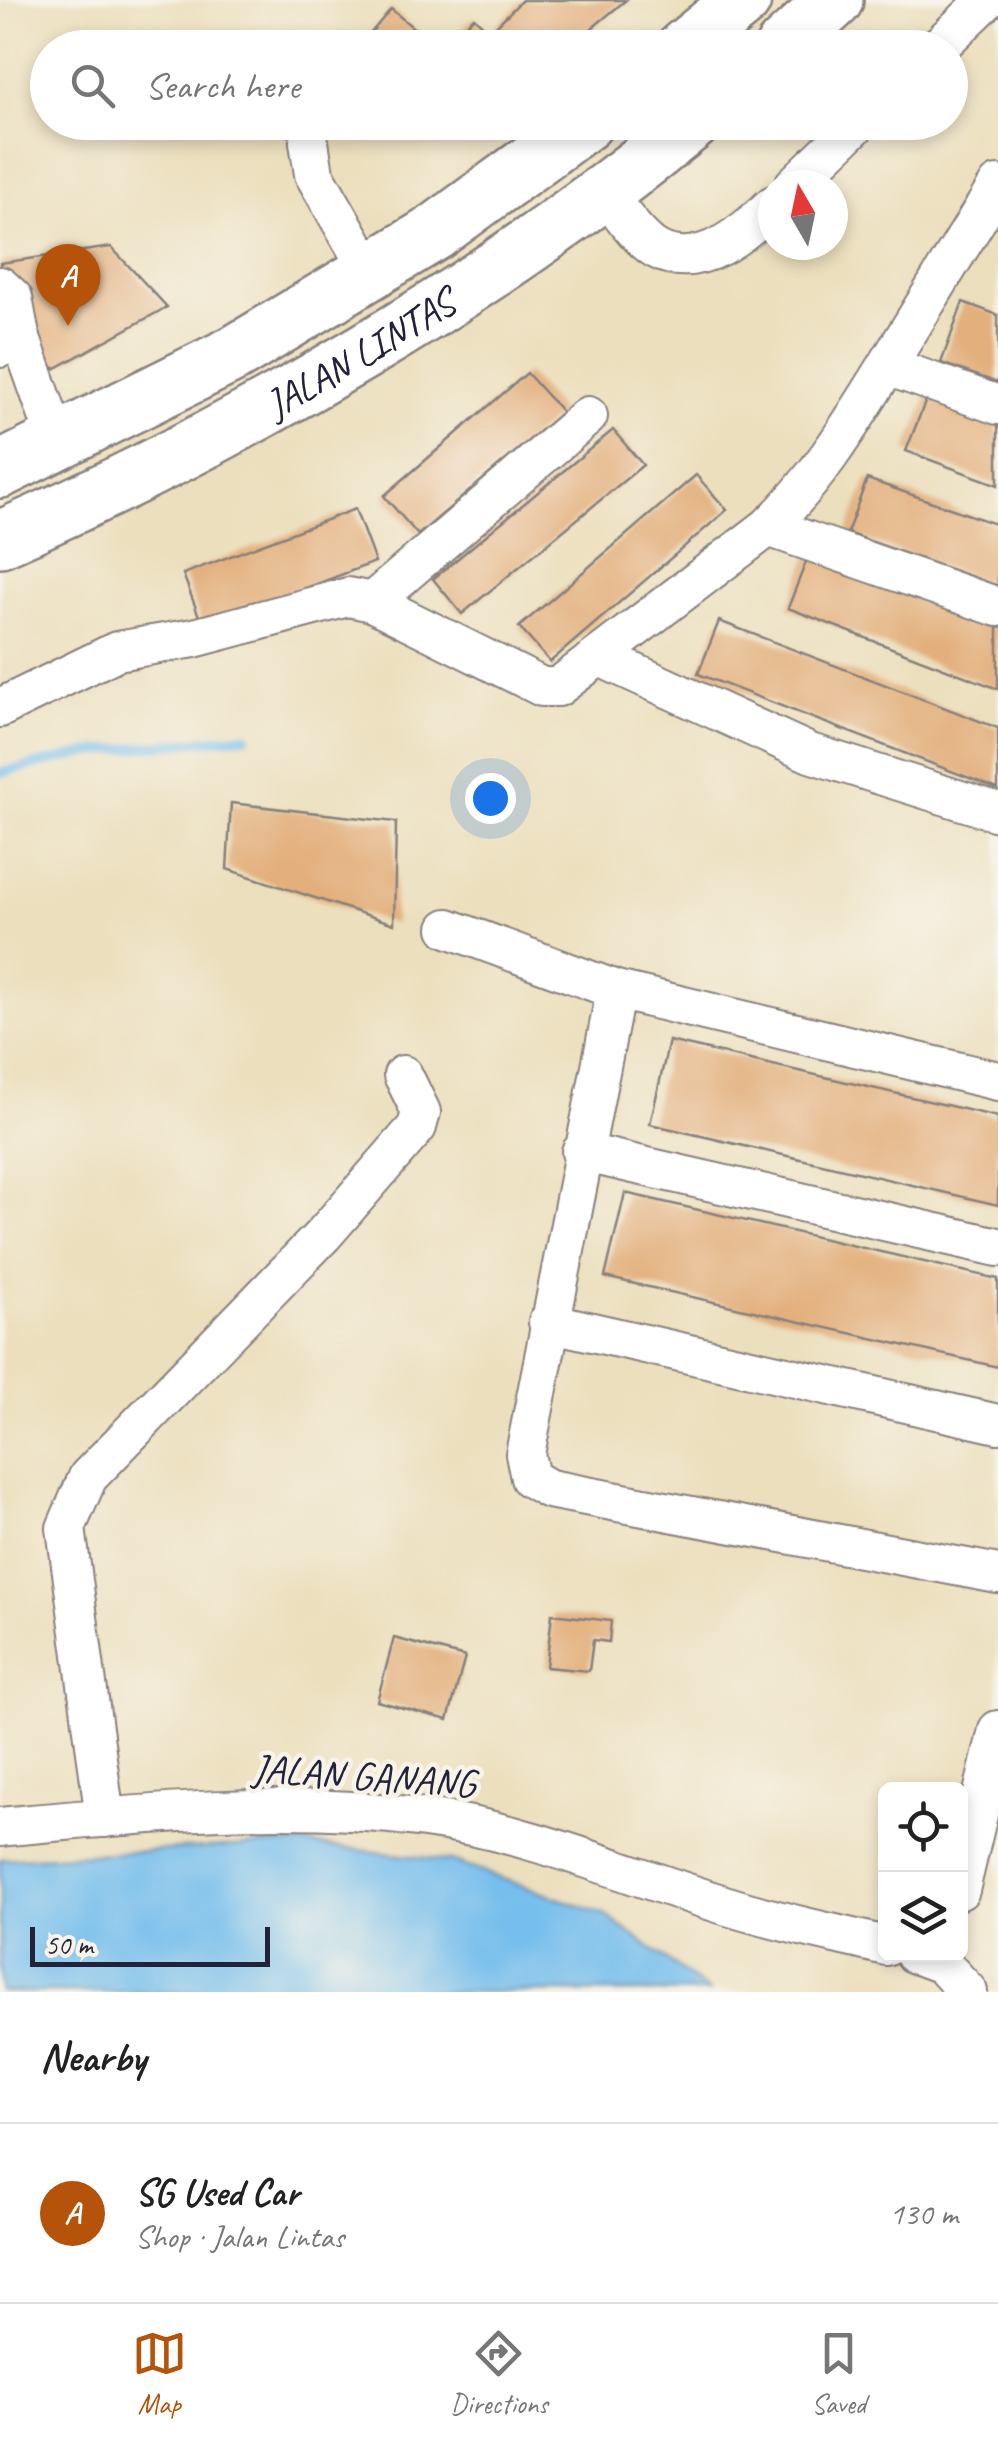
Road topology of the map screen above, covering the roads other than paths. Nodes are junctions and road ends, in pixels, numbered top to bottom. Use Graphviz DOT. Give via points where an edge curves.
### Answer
graph roads {
  1 [pos="835,0"];
  2 [pos="986,0"];
  3 [pos="739,1"];
  4 [pos="705,30"];
  5 [pos="803,30"];
  6 [pos="955,30"];
  7 [pos="561,140"];
  8 [pos="651,140"];
  9 [pos="840,140"];
  10 [pos="309,142"];
  11 [pos="809,170"];
  12 [pos="603,191"];
  13 [pos="996,193"];
  14 [pos="758,220"];
  15 [pos="370,272"];
  16 [pos="0,286"];
  17 [pos="10,342"];
  18 [pos="887,366"];
  19 [pos="998,405"];
  20 [pos="588,416"];
  21 [pos="58,444"];
  22 [pos="0,470"];
  23 [pos="768,527"];
  24 [pos="0,539"];
  25 [pos="372,602"];
  26 [pos="998,607"];
  27 [pos="602,658"];
  28 [pos="0,708"];
  29 [pos="998,812"];
  30 [pos="448,928"];
  31 [pos="616,990"];
  32 [pos="403,1075"];
  33 [pos="998,1081"];
  34 [pos="581,1152"];
  35 [pos="998,1247"];
  36 [pos="548,1322"];
  37 [pos="998,1424"];
  38 [pos="998,1574"];
  39 [pos="998,1730"];
  40 [pos="105,1818"];
  41 [pos="0,1827"];
  42 [pos="964,1872"];
  43 [pos="878,1944"];
  44 [pos="938,1962"];
  45 [pos="968,1992"];
  1 -- 5 [label="highway"];
  2 -- 6 [label="street"];
  3 -- 4 [label="highway"];
  7 -- 15 [label="highway, JALAN LINTAS"];
  8 -- 12 [label="highway, JALAN LINTAS"];
  9 -- 11 [label="street"];
  10 -- 15 [label="street" via="314,174"];
  12 -- 14 [label="street" via="656,248 681,254 721,247"];
  12 -- 24 [label="highway, JALAN LINTAS" via="467,285 262,409"];
  13 -- 18 [label="street"];
  15 -- 21 [label="highway, JALAN LINTAS" via="234,354"];
  16 -- 17 [label="street" via="13,298"];
  17 -- 21 [label="street"];
  18 -- 19 [label="street"];
  18 -- 23 [label="street" via="823,469"];
  20 -- 25 [label="street"];
  21 -- 22 [label="highway, JALAN LINTAS"];
  23 -- 26 [label="street"];
  23 -- 27 [label="street"];
  25 -- 27 [label="street" via="542,687 558,687"];
  25 -- 28 [label="street" via="323,601 194,638 117,650"];
  27 -- 29 [label="street" via="810,753"];
  30 -- 31 [label="street"];
  31 -- 33 [label="street"];
  31 -- 34 [label="street"];
  32 -- 40 [label="street" via="421,1112 418,1127 324,1234 88,1477 66,1528"];
  34 -- 35 [label="street"];
  34 -- 36 [label="street"];
  36 -- 37 [label="street"];
  36 -- 38 [label="street" via="524,1454 530,1478 539,1485"];
  39 -- 42 [label="street"];
  40 -- 41 [label="street, JALAN GANANG"];
  40 -- 43 [label="street, JALAN GANANG" via="245,1810 425,1818 509,1834 734,1908"];
  44 -- 45 [label="street"];
}
